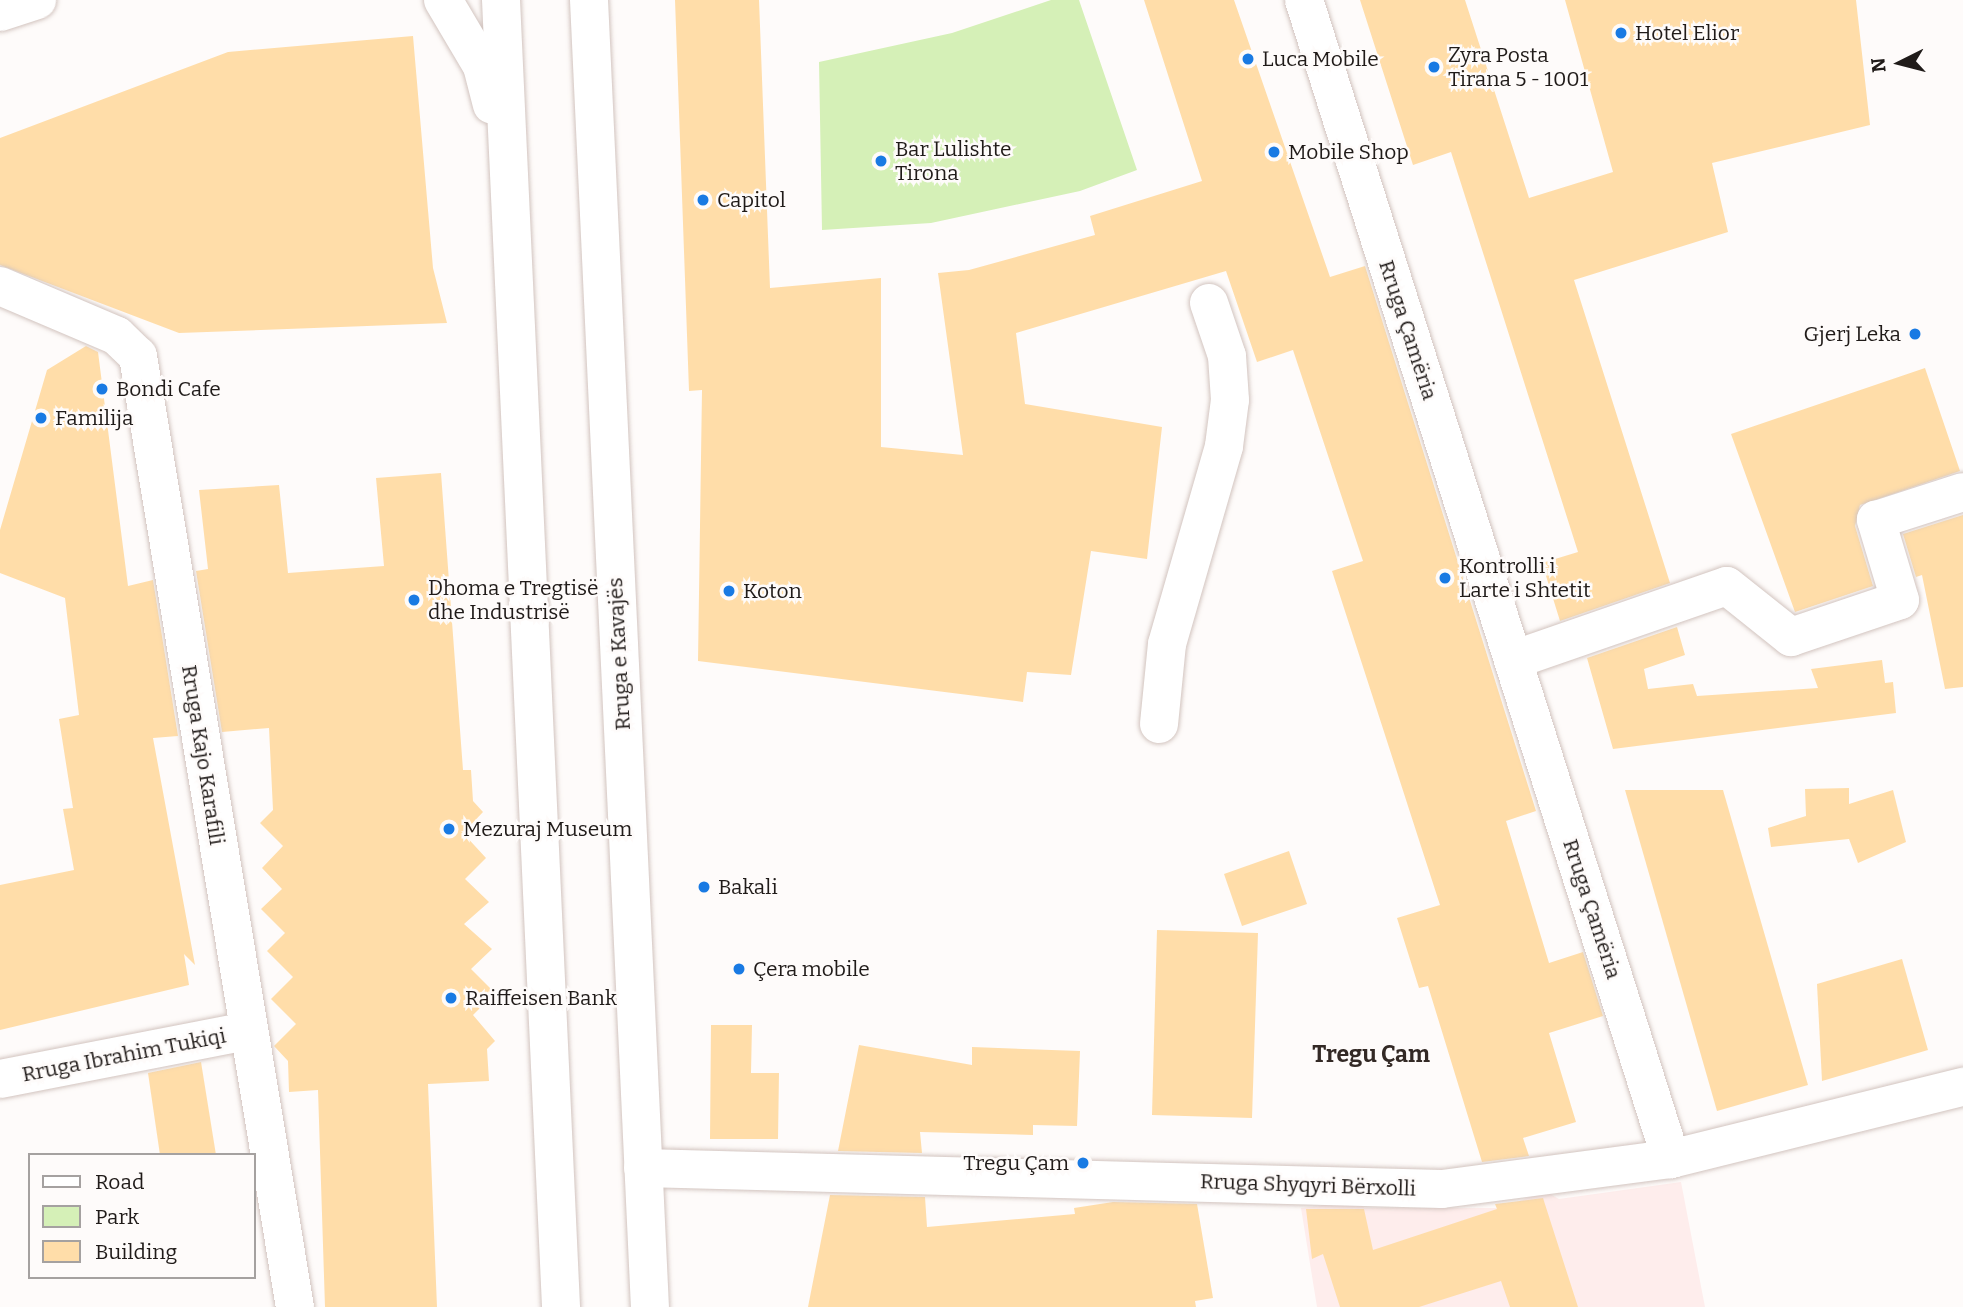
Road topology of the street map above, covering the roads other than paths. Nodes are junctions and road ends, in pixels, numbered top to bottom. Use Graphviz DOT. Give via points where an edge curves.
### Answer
graph roads {
  1 [pos="37,0"];
  2 [pos="443,0"];
  3 [pos="501,0"];
  4 [pos="589,0"];
  5 [pos="1304,0"];
  6 [pos="0,12"];
  7 [pos="508,165"];
  8 [pos="0,286"];
  9 [pos="1209,303"];
  10 [pos="1963,492"];
  11 [pos="1513,660"];
  12 [pos="1159,724"];
  13 [pos="247,1031"];
  14 [pos="0,1079"];
  15 [pos="1963,1087"];
  16 [pos="1671,1159"];
  17 [pos="643,1167"];
  18 [pos="295,1307"];
  19 [pos="561,1307"];
  20 [pos="650,1307"];
  1 -- 6 [label="street"];
  2 -- 7 [label="street" via="482,66"];
  3 -- 7 [label="street"];
  4 -- 17 [label="street, Rruga e Kavajës"];
  5 -- 11 [label="street, Rruga Çamëria"];
  7 -- 19 [label="street"];
  8 -- 13 [label="street, Rruga Kajo Karafili" via="117,336 138,356"];
  9 -- 12 [label="street" via="1227,356 1230,400 1224,446 1167,644"];
  10 -- 11 [label="street" via="1876,520 1900,600 1791,637 1727,586"];
  11 -- 16 [label="street, Rruga Çamëria"];
  13 -- 14 [label="street, Rruga Ibrahim Tukiqi"];
  13 -- 18 [label="street, Rruga Kajo Karafili"];
  15 -- 16 [label="street, Rruga Shyqyri Bërxolli"];
  16 -- 17 [label="street, Rruga Shyqyri Bërxolli" via="1442,1189"];
  17 -- 20 [label="street, Rruga e Kavajës"];
}
